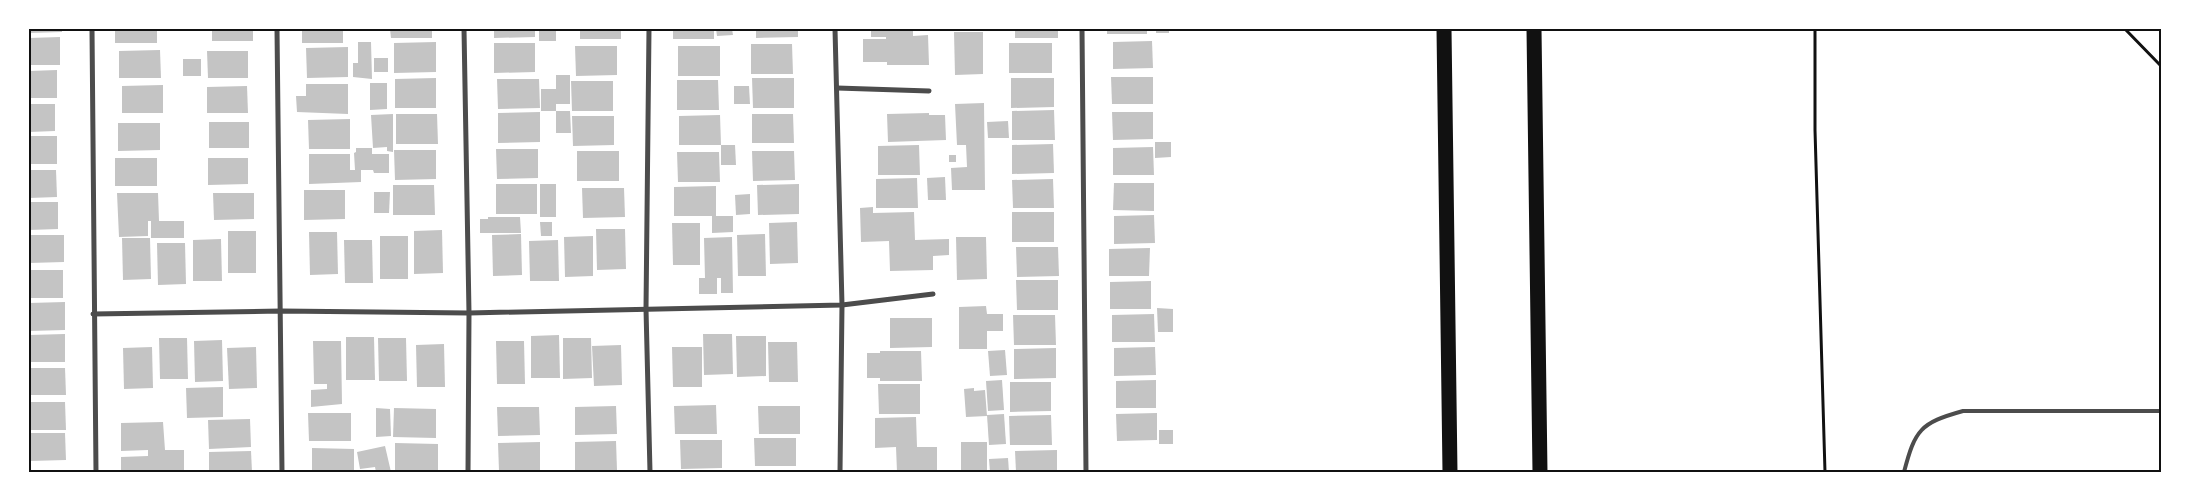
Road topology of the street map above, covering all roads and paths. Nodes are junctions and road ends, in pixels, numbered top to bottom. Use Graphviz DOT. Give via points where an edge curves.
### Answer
graph roads {
  1 [pos="92,29"];
  2 [pos="277,29"];
  3 [pos="464,29"];
  4 [pos="649,29"];
  5 [pos="835,29"];
  6 [pos="1082,29"];
  7 [pos="1444,29"];
  8 [pos="1534,29"];
  9 [pos="1815,29"];
  10 [pos="2125,29"];
  11 [pos="2161,66"];
  12 [pos="837,88"];
  13 [pos="929,91"];
  14 [pos="933,294"];
  15 [pos="842,305"];
  16 [pos="646,309"];
  17 [pos="281,311"];
  18 [pos="469,313"];
  19 [pos="93,314"];
  20 [pos="2161,411"];
  21 [pos="96,472"];
  22 [pos="282,472"];
  23 [pos="468,472"];
  24 [pos="650,472"];
  25 [pos="840,472"];
  26 [pos="1086,472"];
  27 [pos="1450,472"];
  28 [pos="1540,472"];
  29 [pos="1825,472"];
  30 [pos="1904,472"];
  1 -- 19 [label="street"];
  2 -- 17 [label="street"];
  3 -- 18 [label="street"];
  4 -- 16 [label="street"];
  5 -- 12 [label="street"];
  6 -- 26 [label="street"];
  7 -- 27 [label="highway"];
  8 -- 28 [label="highway"];
  9 -- 29 [label="path"];
  10 -- 11 [label="path"];
  12 -- 13 [label="street"];
  12 -- 15 [label="street"];
  14 -- 15 [label="street"];
  15 -- 16 [label="street"];
  15 -- 25 [label="street"];
  16 -- 18 [label="street"];
  16 -- 24 [label="street"];
  17 -- 18 [label="street"];
  17 -- 19 [label="street"];
  17 -- 22 [label="street"];
  18 -- 23 [label="street"];
  19 -- 21 [label="street"];
  20 -- 30 [label="lane" via="1963,411 1933,419 1912,442"];
}
